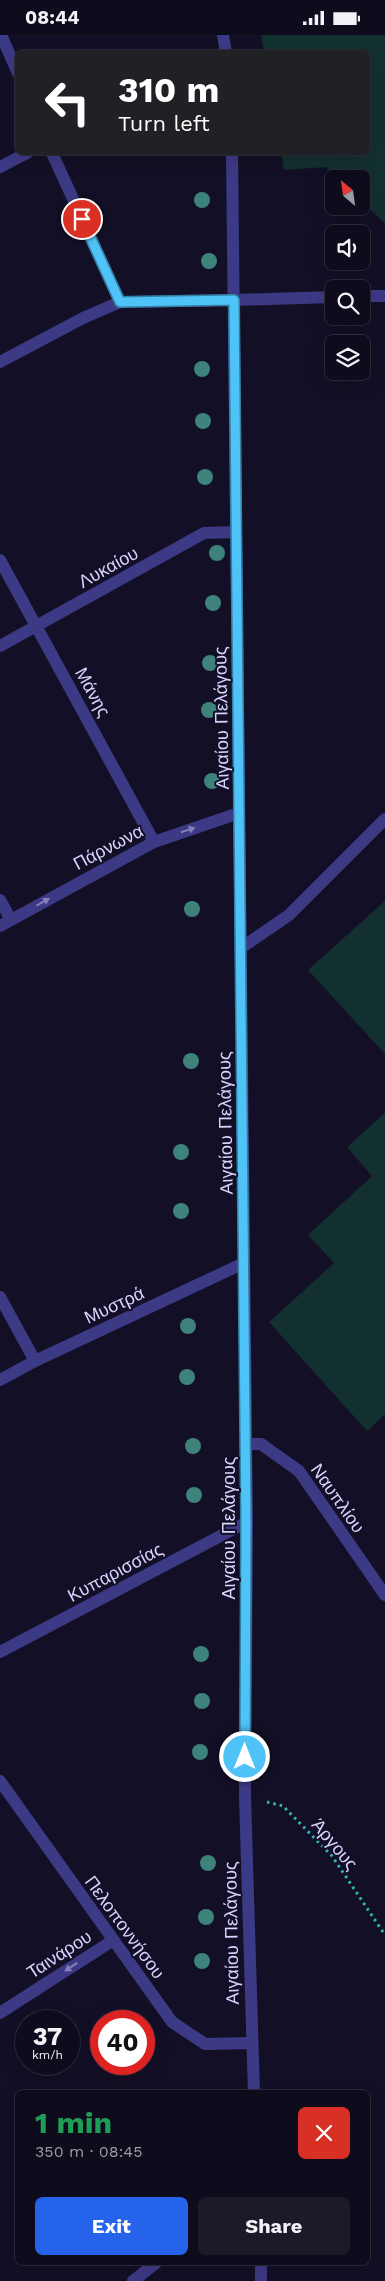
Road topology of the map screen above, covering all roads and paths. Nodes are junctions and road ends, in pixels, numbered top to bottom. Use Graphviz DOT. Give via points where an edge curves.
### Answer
graph roads {
  1 [pos="1,35"];
  2 [pos="223,35"];
  3 [pos="226,50"];
  4 [pos="15,66"];
  5 [pos="23,155"];
  6 [pos="53,155"];
  7 [pos="232,155"];
  8 [pos="0,167"];
  9 [pos="370,296"];
  10 [pos="385,296"];
  11 [pos="325,297"];
  12 [pos="234,300"];
  13 [pos="120,302"];
  14 [pos="0,362"];
  15 [pos="236,532"];
  16 [pos="0,560"];
  17 [pos="37,627"];
  18 [pos="0,646"];
  19 [pos="239,813"];
  20 [pos="385,819"];
  21 [pos="154,842"];
  22 [pos="0,900"];
  23 [pos="5,923"];
  24 [pos="241,948"];
  25 [pos="244,1263"];
  26 [pos="0,1297"];
  27 [pos="35,1361"];
  28 [pos="0,1380"];
  29 [pos="246,1444"];
  30 [pos="246,1522"];
  31 [pos="385,1595"];
  32 [pos="0,1652"];
  33 [pos="0,1781"];
  34 [pos="245,1796"];
  35 [pos="385,1935"];
  36 [pos="112,1941"];
  37 [pos="0,2013"];
  38 [pos="252,2043"];
  39 [pos="254,2090"];
  40 [pos="153,2265"];
  41 [pos="261,2265"];
  42 [pos="133,2281"];
  43 [pos="261,2281"];
  1 -- 4 [label="street"];
  2 -- 3 [label="street"];
  5 -- 8 [label="street"];
  6 -- 13 [label="street"];
  7 -- 12 [label="street, Αιγαίου Πελάγους"];
  9 -- 10 [label="street"];
  11 -- 12 [label="street"];
  12 -- 13 [label="street"];
  12 -- 15 [label="street, Αιγαίου Πελάγους"];
  13 -- 14 [label="street" via="82,318"];
  15 -- 17 [label="street, Λυκαίου" via="204,533"];
  15 -- 19 [label="street, Αιγαίου Πελάγους"];
  16 -- 17 [label="street, Μάνης"];
  17 -- 18 [label="street, Λυκαίου"];
  17 -- 21 [label="street, Μάνης"];
  21 -- 19 [label="street, Πάρνωνα, one-way"];
  19 -- 24 [label="street, Αιγαίου Πελάγους"];
  20 -- 24 [label="street" via="289,915"];
  23 -- 21 [label="street, Πάρνωνα, one-way"];
  22 -- 23 [label="street"];
  24 -- 25 [label="street, Αιγαίου Πελάγους"];
  25 -- 27 [label="street, Μυστρά"];
  25 -- 29 [label="street, Αιγαίου Πελάγους"];
  26 -- 27 [label="street"];
  27 -- 28 [label="street, Μυστρά"];
  29 -- 30 [label="street, Αιγαίου Πελάγους"];
  29 -- 31 [label="street, Ναυπλίου" via="261,1444 299,1471"];
  30 -- 32 [label="street, Κυπαρισσίας"];
  30 -- 34 [label="street, Αιγαίου Πελάγους"];
  33 -- 36 [label="street, Πελοποννήσου"];
  34 -- 35 [label="path, Άργους" via="283,1806 332,1856"];
  34 -- 38 [label="street, Αιγαίου Πελάγους"];
  36 -- 37 [label="street, Ταινάρου, one-way"];
  36 -- 38 [label="street, Πελοποννήσου" via="172,2022 205,2044"];
  38 -- 39 [label="street, Αιγαίου Πελάγους"];
  40 -- 42 [label="street"];
  41 -- 43 [label="street"];
}
